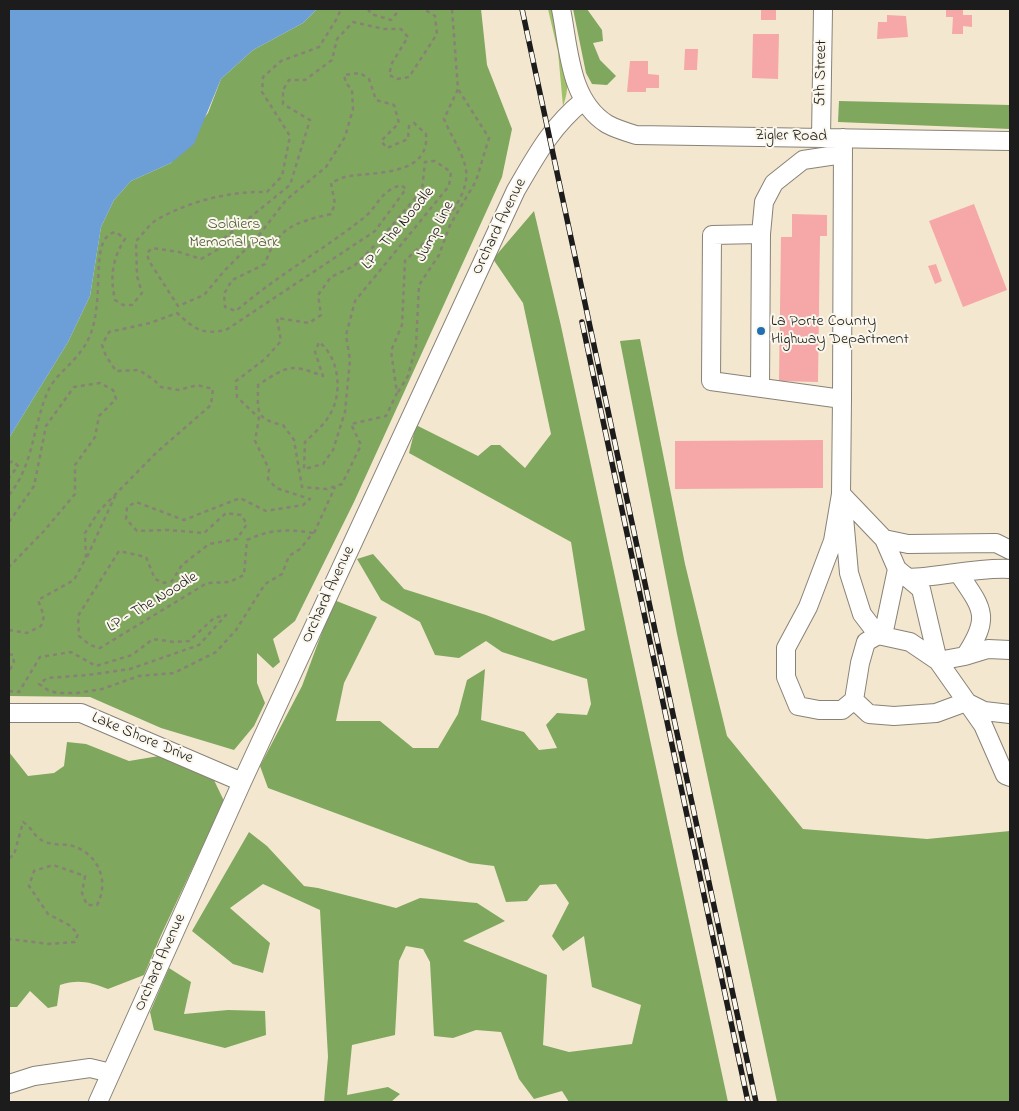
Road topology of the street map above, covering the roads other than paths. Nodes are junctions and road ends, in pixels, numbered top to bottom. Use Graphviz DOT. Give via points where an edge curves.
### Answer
graph roads {
  1 [pos="561,9"];
  2 [pos="823,9"];
  3 [pos="583,101"];
  4 [pos="821,138"];
  5 [pos="1010,141"];
  6 [pos="843,146"];
  7 [pos="761,234"];
  8 [pos="760,387"];
  9 [pos="842,399"];
  10 [pos="841,494"];
  11 [pos="884,539"];
  12 [pos="1010,550"];
  13 [pos="1010,569"];
  14 [pos="902,574"];
  15 [pos="958,574"];
  16 [pos="878,635"];
  17 [pos="1010,650"];
  18 [pos="965,656"];
  19 [pos="938,661"];
  20 [pos="854,700"];
  21 [pos="966,702"];
  22 [pos="9,713"];
  23 [pos="1010,714"];
  24 [pos="1010,777"];
  25 [pos="242,782"];
  26 [pos="111,1073"];
  27 [pos="9,1084"];
  28 [pos="98,1102"];
  1 -- 3 [label="street"];
  2 -- 4 [label="street, 5th Street"];
  3 -- 4 [label="street, Zigler Road" via="605,123 636,135"];
  3 -- 25 [label="street, Orchard Avenue" via="549,134 516,190"];
  4 -- 6 [label="street, Zigler Road"];
  5 -- 6 [label="street, Zigler Road"];
  6 -- 7 [label="street" via="803,160 774,184 764,202"];
  6 -- 9 [label="street"];
  7 -- 8 [label="street"];
  7 -- 8 [label="street" via="712,235 711,381"];
  8 -- 9 [label="street"];
  9 -- 10 [label="street"];
  10 -- 11 [label="street"];
  10 -- 16 [label="street" via="849,574 862,614"];
  10 -- 20 [label="street" via="833,540 808,607 786,648 786,676 798,706 842,710"];
  11 -- 12 [label="street" via="908,544 996,543"];
  11 -- 14 [label="street"];
  13 -- 15 [label="street" via="994,568"];
  14 -- 15 [label="street"];
  14 -- 16 [label="street" via="885,626"];
  14 -- 19 [label="street" via="921,589"];
  15 -- 18 [label="street" via="981,606 979,635"];
  16 -- 19 [label="street" via="910,642"];
  16 -- 20 [label="street" via="866,642"];
  17 -- 18 [label="street" via="988,649"];
  18 -- 19 [label="street"];
  19 -- 21 [label="street"];
  20 -- 21 [label="street" via="868,714 894,716 936,714"];
  21 -- 23 [label="street" via="984,712"];
  21 -- 24 [label="street" via="982,725 1005,775"];
  22 -- 25 [label="street, Lake Shore Drive" via="80,713"];
  25 -- 26 [label="street, Orchard Avenue"];
  26 -- 27 [label="street" via="90,1068 34,1076"];
  26 -- 28 [label="street, Orchard Avenue"];
}
